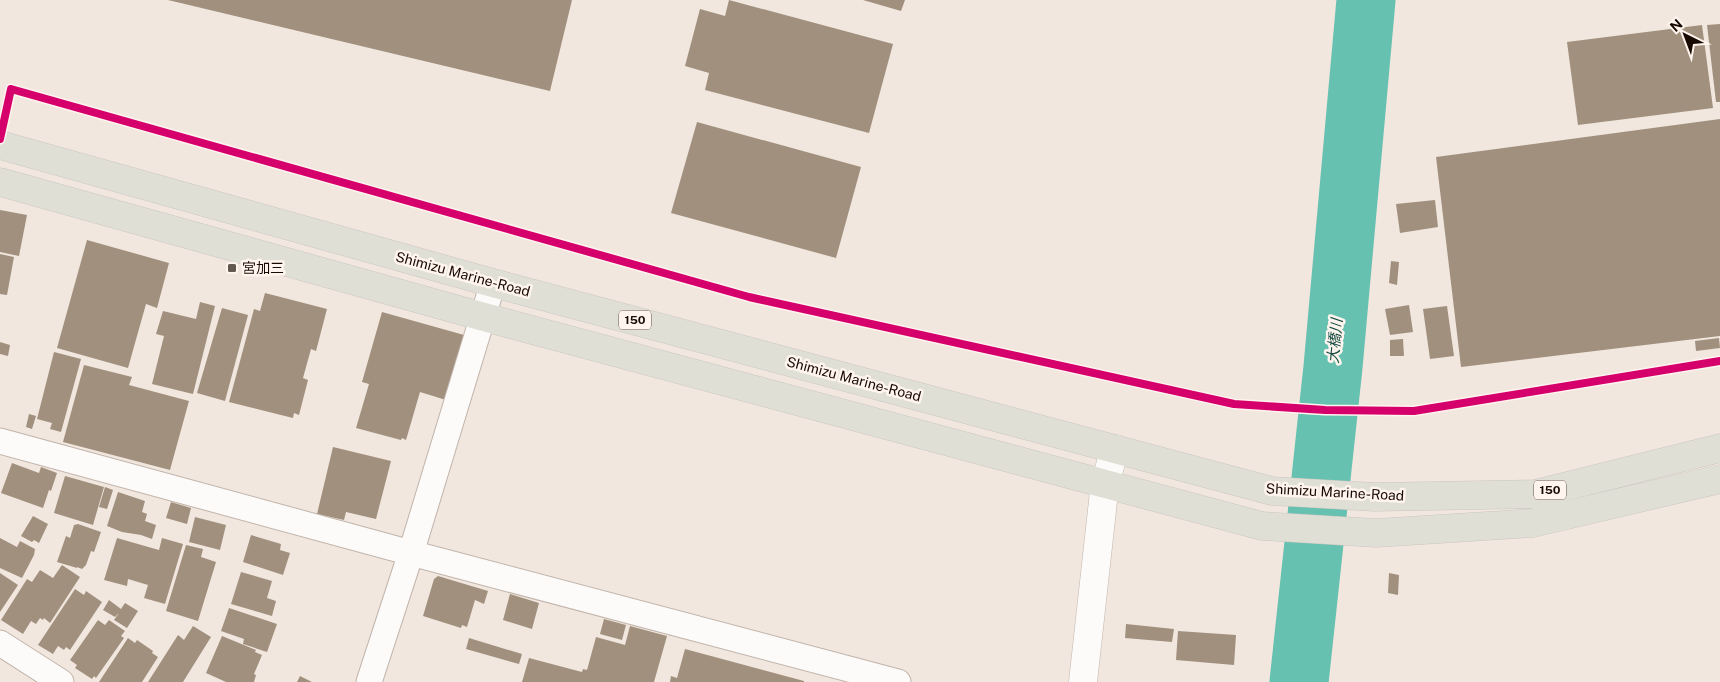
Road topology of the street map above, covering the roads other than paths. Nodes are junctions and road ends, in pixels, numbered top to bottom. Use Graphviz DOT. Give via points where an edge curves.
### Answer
graph roads {
  1 [pos="0,145"];
  2 [pos="0,182"];
  3 [pos="493,282"];
  4 [pos="484,317"];
  5 [pos="0,441"];
  6 [pos="1720,448"];
  7 [pos="1115,449"];
  8 [pos="1720,479"];
  9 [pos="1106,483"];
  10 [pos="411,553"];
  11 [pos="0,643"];
  12 [pos="61,682"];
  13 [pos="368,682"];
  14 [pos="898,682"];
  15 [pos="1083,682"];
  1 -- 3 [label="highway, Shimizu Marine-Road / 150"];
  2 -- 4 [label="highway, 150"];
  3 -- 4 [label="street"];
  3 -- 7 [label="highway, Shimizu Marine-Road / 150"];
  4 -- 9 [label="highway, 150"];
  4 -- 10 [label="street"];
  5 -- 10 [label="street"];
  6 -- 7 [label="highway, Shimizu Marine-Road / 150" via="1535,494 1375,497 1272,491"];
  7 -- 9 [label="street"];
  8 -- 9 [label="highway, 150" via="1533,523 1376,533 1262,526"];
  9 -- 15 [label="street"];
  10 -- 13 [label="street"];
  10 -- 14 [label="street"];
  11 -- 12 [label="street"];
}
